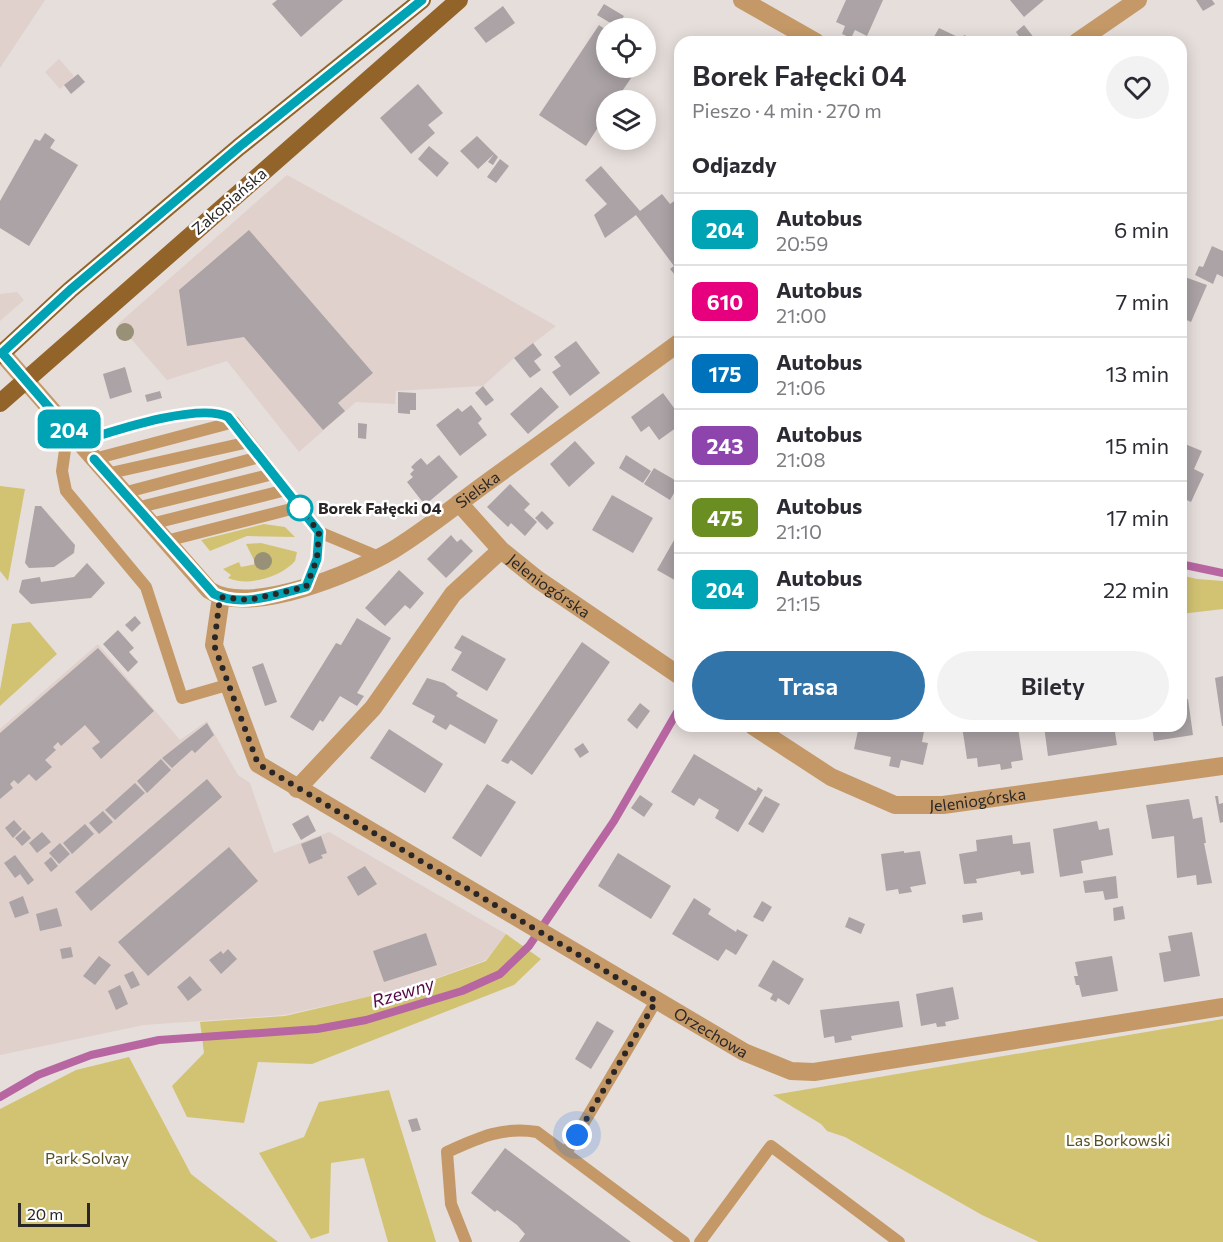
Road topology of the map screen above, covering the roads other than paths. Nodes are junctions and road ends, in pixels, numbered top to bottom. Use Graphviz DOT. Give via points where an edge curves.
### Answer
graph roads {
  1 [pos="422,0"];
  2 [pos="459,0"];
  3 [pos="742,0"];
  4 [pos="1138,0"];
  5 [pos="805,36"];
  6 [pos="1086,36"];
  7 [pos="674,346"];
  8 [pos="1,353"];
  9 [pos="27,379"];
  10 [pos="0,403"];
  11 [pos="234,422"];
  12 [pos="74,436"];
  13 [pos="249,442"];
  14 [pos="260,457"];
  15 [pos="94,459"];
  16 [pos="106,474"];
  17 [pos="273,474"];
  18 [pos="286,490"];
  19 [pos="123,493"];
  20 [pos="459,503"];
  21 [pos="136,507"];
  22 [pos="299,507"];
  23 [pos="151,524"];
  24 [pos="319,532"];
  25 [pos="166,541"];
  26 [pos="501,550"];
  27 [pos="379,557"];
  28 [pos="306,587"];
  29 [pos="220,597"];
  30 [pos="674,672"];
  31 [pos="227,685"];
  32 [pos="762,732"];
  33 [pos="1223,766"];
  34 [pos="297,789"];
  35 [pos="656,1001"];
  36 [pos="1223,1007"];
  37 [pos="566,1153"];
  38 [pos="466,1242"];
  39 [pos="684,1242"];
  40 [pos="700,1242"];
  41 [pos="899,1242"];
  1 -- 8 [label="main road, Zakopiańska" via="239,147"];
  2 -- 9 [label="main road, Zakopiańska"];
  3 -- 5 [label="street"];
  4 -- 6 [label="street"];
  7 -- 20 [label="street, Sielska"];
  8 -- 9 [label="street"];
  9 -- 10 [label="main road, Zakopiańska"];
  9 -- 12 [label="street"];
  11 -- 12 [label="lane" via="219,413 193,412"];
  11 -- 13 [label="lane"];
  11 -- 15 [label="lane"];
  12 -- 15 [label="street"];
  12 -- 31 [label="lane" via="62,471 66,491 146,587 182,698"];
  13 -- 14 [label="lane"];
  13 -- 16 [label="lane"];
  14 -- 17 [label="lane"];
  14 -- 19 [label="lane"];
  15 -- 16 [label="street"];
  16 -- 19 [label="street"];
  17 -- 18 [label="lane"];
  17 -- 21 [label="lane"];
  18 -- 22 [label="lane"];
  18 -- 23 [label="lane"];
  19 -- 21 [label="street"];
  20 -- 26 [label="street, Jeleniogórska"];
  20 -- 27 [label="street, Sielska"];
  21 -- 23 [label="street"];
  22 -- 24 [label="lane"];
  22 -- 25 [label="lane"];
  23 -- 25 [label="street"];
  24 -- 27 [label="lane"];
  24 -- 28 [label="lane" via="317,559"];
  25 -- 29 [label="street" via="209,590"];
  26 -- 30 [label="street, Jeleniogórska"];
  26 -- 34 [label="street" via="453,594 373,708"];
  27 -- 28 [label="street, Sielska"];
  28 -- 29 [label="street, Sielska" via="249,600"];
  29 -- 31 [label="street, Orzechowa" via="214,645"];
  31 -- 34 [label="street, Orzechowa" via="258,764"];
  32 -- 33 [label="street, Jeleniogórska" via="831,777 896,805 943,805"];
  34 -- 35 [label="street, Orzechowa"];
  35 -- 36 [label="street, Orzechowa" via="744,1052 791,1071 814,1072"];
  35 -- 37 [label="lane"];
  37 -- 38 [label="lane" via="537,1132 518,1128 485,1135 447,1152 451,1204"];
  37 -- 39 [label="lane"];
  40 -- 41 [label="lane" via="771,1146"];
}
